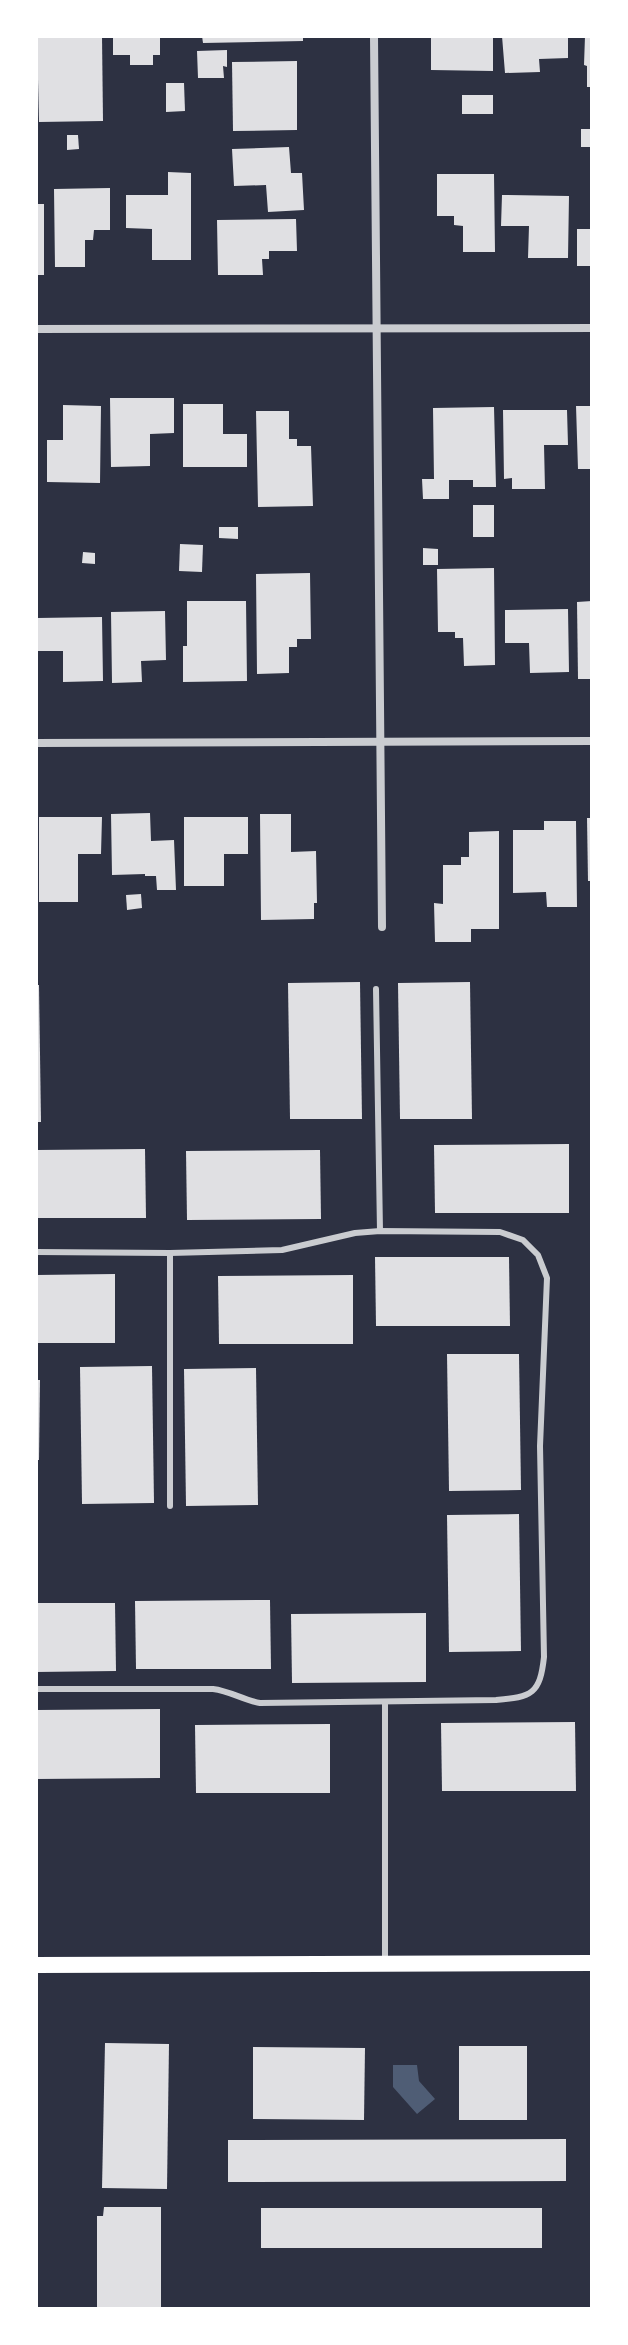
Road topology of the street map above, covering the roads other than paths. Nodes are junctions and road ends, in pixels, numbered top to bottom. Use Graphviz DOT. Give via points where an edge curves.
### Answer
graph roads {
  1 [pos="374,36"];
  2 [pos="376,328"];
  3 [pos="592,328"];
  4 [pos="36,329"];
  5 [pos="592,741"];
  6 [pos="380,742"];
  7 [pos="36,743"];
  8 [pos="382,927"];
  9 [pos="376,989"];
  10 [pos="380,1231"];
  11 [pos="36,1252"];
  12 [pos="170,1253"];
  13 [pos="170,1506"];
  14 [pos="36,1689"];
  15 [pos="385,1702"];
  16 [pos="592,1963"];
  17 [pos="385,1964"];
  18 [pos="36,1965"];
  1 -- 2 [label="street"];
  2 -- 3 [label="street"];
  2 -- 4 [label="street"];
  2 -- 6 [label="street"];
  5 -- 6 [label="street"];
  6 -- 7 [label="street"];
  6 -- 8 [label="street"];
  9 -- 10 [label="lane"];
  10 -- 12 [label="lane" via="282,1250"];
  10 -- 15 [label="lane" via="500,1232 523,1240 538,1255 547,1278 540,1446 541,1679 520,1698"];
  11 -- 12 [label="lane"];
  12 -- 13 [label="lane"];
  14 -- 15 [label="lane" via="213,1689 260,1703"];
  15 -- 17 [label="lane"];
  16 -- 17 [label="main road"];
  17 -- 18 [label="main road"];
}
